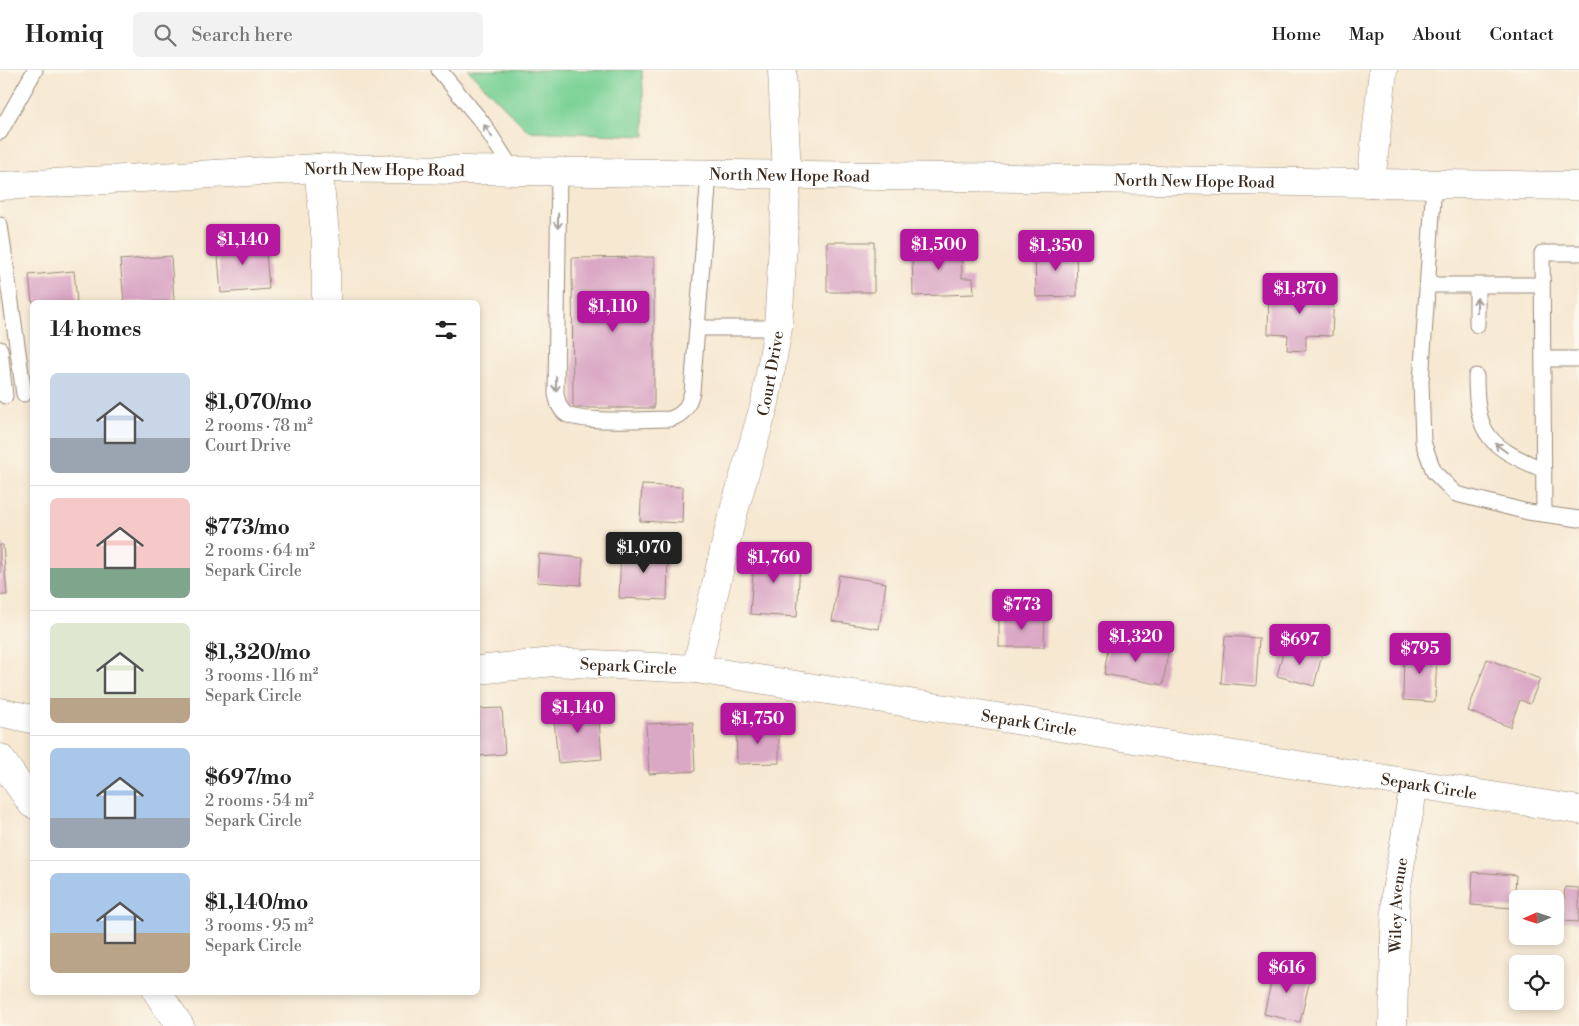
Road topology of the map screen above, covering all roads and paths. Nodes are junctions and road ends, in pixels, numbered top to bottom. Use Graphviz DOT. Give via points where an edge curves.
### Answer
graph roads {
  1 [pos="35,70"];
  2 [pos="439,70"];
  3 [pos="782,70"];
  4 [pos="1383,70"];
  5 [pos="0,132"];
  6 [pos="318,168"];
  7 [pos="514,172"];
  8 [pos="559,172"];
  9 [pos="709,174"];
  10 [pos="786,175"];
  11 [pos="1371,183"];
  12 [pos="1434,183"];
  13 [pos="0,186"];
  14 [pos="1579,186"];
  15 [pos="0,225"];
  16 [pos="1579,253"];
  17 [pos="1428,285"];
  18 [pos="1477,285"];
  19 [pos="1542,285"];
  20 [pos="326,300"];
  21 [pos="1477,325"];
  22 [pos="698,328"];
  23 [pos="778,328"];
  24 [pos="0,349"];
  25 [pos="1543,359"];
  26 [pos="1579,359"];
  27 [pos="1476,376"];
  28 [pos="28,393"];
  29 [pos="3,397"];
  30 [pos="1544,470"];
  31 [pos="1544,514"];
  32 [pos="1579,519"];
  33 [pos="696,669"];
  34 [pos="480,670"];
  35 [pos="0,712"];
  36 [pos="30,719"];
  37 [pos="0,758"];
  38 [pos="1414,784"];
  39 [pos="30,801"];
  40 [pos="1579,810"];
  41 [pos="159,995"];
  42 [pos="180,1026"];
  43 [pos="1393,1026"];
  1 -- 5 [label="lane"];
  7 -- 2 [label="lane, one-way" via="482,122"];
  3 -- 10 [label="street, Court Drive"];
  4 -- 11 [label="street"];
  6 -- 7 [label="street, North New Hope Road"];
  6 -- 13 [label="street, North New Hope Road"];
  6 -- 20 [label="street" via="326,242"];
  7 -- 8 [label="street, North New Hope Road"];
  8 -- 9 [label="street, North New Hope Road"];
  8 -- 22 [label="lane, one-way" via="556,394 564,413 586,419 670,419 680,416 688,407 692,392"];
  9 -- 10 [label="street, North New Hope Road"];
  9 -- 22 [label="lane"];
  10 -- 11 [label="street, North New Hope Road"];
  10 -- 23 [label="street, Court Drive"];
  11 -- 12 [label="street, North New Hope Road"];
  12 -- 14 [label="street, North New Hope Road"];
  12 -- 17 [label="lane"];
  15 -- 28 [label="lane"];
  16 -- 19 [label="lane" via="1542,253"];
  17 -- 18 [label="lane"];
  17 -- 31 [label="lane" via="1421,382 1422,442 1434,472 1456,494"];
  18 -- 19 [label="lane"];
  21 -- 18 [label="lane, one-way"];
  19 -- 25 [label="lane"];
  22 -- 23 [label="lane"];
  23 -- 33 [label="street, Court Drive" via="765,403 731,521"];
  24 -- 29 [label="lane"];
  25 -- 26 [label="lane"];
  25 -- 30 [label="lane"];
  30 -- 27 [label="lane, one-way" via="1511,456 1482,428 1476,406"];
  28 -- 29 [label="lane"];
  30 -- 31 [label="lane"];
  31 -- 32 [label="lane"];
  33 -- 34 [label="street, Separk Circle" via="553,662"];
  33 -- 38 [label="street, Separk Circle"];
  35 -- 36 [label="street"];
  37 -- 39 [label="street"];
  38 -- 40 [label="street, Separk Circle"];
  38 -- 43 [label="street, Wiley Avenue" via="1396,891"];
  41 -- 42 [label="street"];
}
